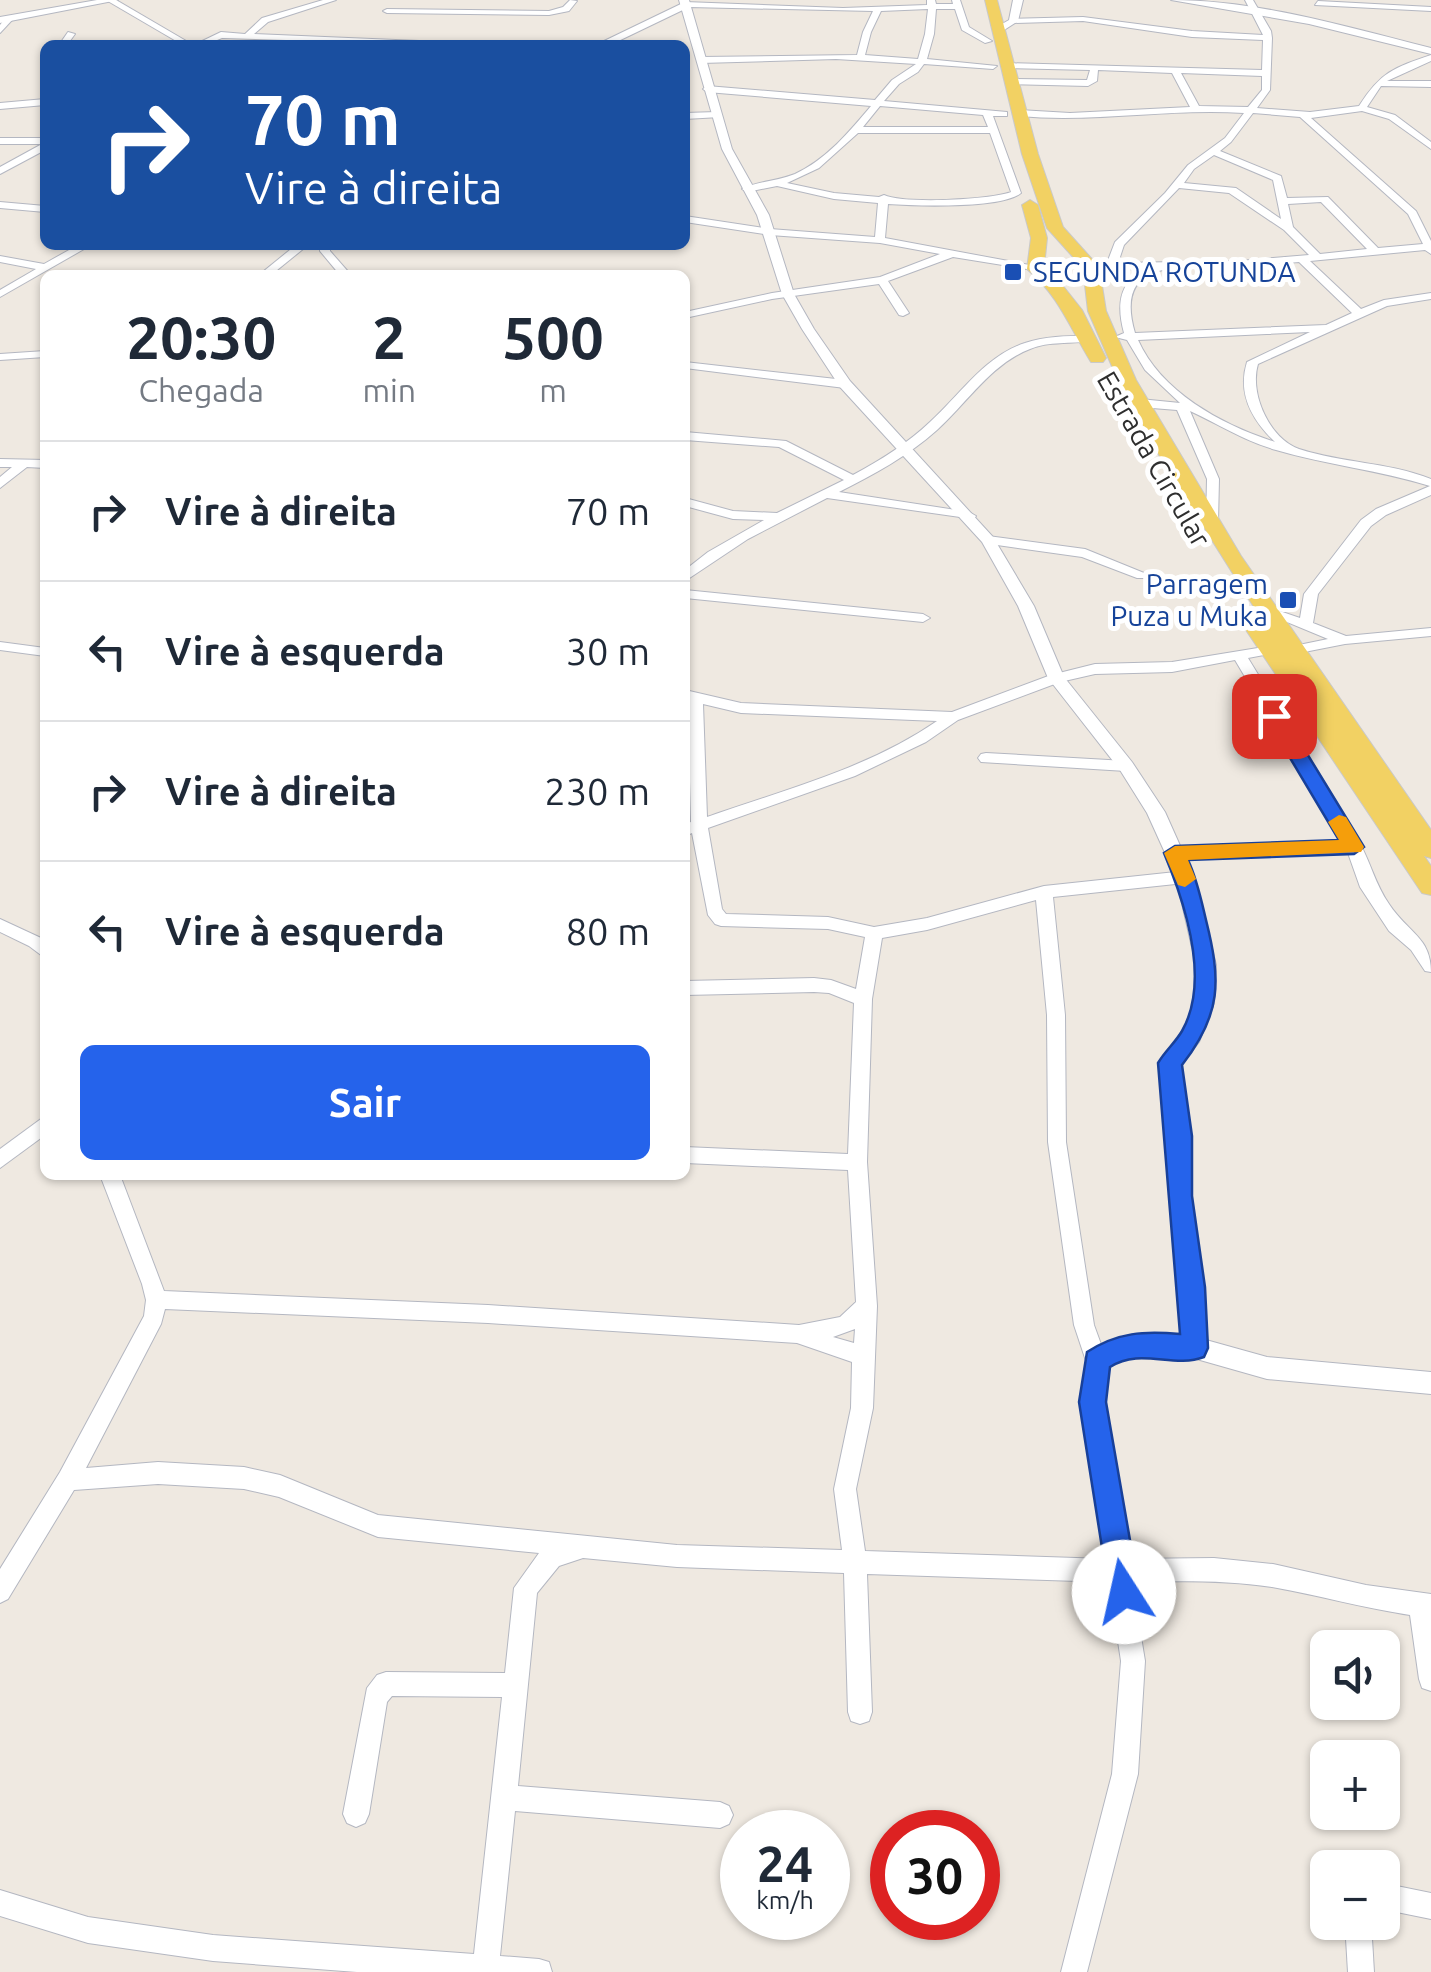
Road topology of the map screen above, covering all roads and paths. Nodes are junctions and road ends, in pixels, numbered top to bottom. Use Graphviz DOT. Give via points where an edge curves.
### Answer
graph roads {
  1 [pos="112,0"];
  2 [pos="332,0"];
  3 [pos="393,0"];
  4 [pos="978,0"];
  5 [pos="991,0"];
  6 [pos="1018,0"];
  7 [pos="1176,0"];
  8 [pos="1248,0"];
  9 [pos="1409,0"];
  10 [pos="573,2"];
  11 [pos="1316,2"];
  12 [pos="686,3"];
  13 [pos="931,3"];
  14 [pos="956,3"];
  15 [pos="880,7"];
  16 [pos="1419,7"];
  17 [pos="1431,9"];
  18 [pos="1256,11"];
  19 [pos="5,19"];
  20 [pos="382,20"];
  21 [pos="1013,20"];
  22 [pos="1333,26"];
  23 [pos="0,30"];
  24 [pos="71,34"];
  25 [pos="993,35"];
  26 [pos="247,36"];
  27 [pos="1268,38"];
  28 [pos="67,40"];
  29 [pos="180,40"];
  30 [pos="210,40"];
  31 [pos="315,40"];
  32 [pos="368,40"];
  33 [pos="613,40"];
  34 [pos="1431,50"];
  35 [pos="861,56"];
  36 [pos="1431,58"];
  37 [pos="701,60"];
  38 [pos="921,61"];
  39 [pos="1094,68"];
  40 [pos="1004,70"];
  41 [pos="1176,72"];
  42 [pos="1266,73"];
  43 [pos="1378,84"];
  44 [pos="1431,84"];
  45 [pos="701,88"];
  46 [pos="1371,98"];
  47 [pos="40,102"];
  48 [pos="883,102"];
  49 [pos="0,106"];
  50 [pos="1362,108"];
  51 [pos="1196,110"];
  52 [pos="1252,110"];
  53 [pos="1379,111"];
  54 [pos="988,115"];
  55 [pos="690,116"];
  56 [pos="717,116"];
  57 [pos="1015,116"];
  58 [pos="1304,116"];
  59 [pos="858,130"];
  60 [pos="994,130"];
  61 [pos="0,141"];
  62 [pos="40,144"];
  63 [pos="1431,146"];
  64 [pos="40,147"];
  65 [pos="1212,151"];
  66 [pos="0,170"];
  67 [pos="780,184"];
  68 [pos="1177,185"];
  69 [pos="748,188"];
  70 [pos="884,198"];
  71 [pos="1283,201"];
  72 [pos="0,205"];
  73 [pos="40,209"];
  74 [pos="1412,213"];
  75 [pos="1431,213"];
  76 [pos="690,220"];
  77 [pos="1288,228"];
  78 [pos="770,232"];
  79 [pos="880,240"];
  80 [pos="1119,244"];
  81 [pos="1430,249"];
  82 [pos="77,250"];
  83 [pos="296,250"];
  84 [pos="325,250"];
  85 [pos="1374,250"];
  86 [pos="952,254"];
  87 [pos="1316,256"];
  88 [pos="1302,258"];
  89 [pos="0,259"];
  90 [pos="1111,267"];
  91 [pos="1157,267"];
  92 [pos="46,268"];
  93 [pos="1087,268"];
  94 [pos="1041,269"];
  95 [pos="42,270"];
  96 [pos="270,270"];
  97 [pos="342,270"];
  98 [pos="40,271"];
  99 [pos="882,280"];
  100 [pos="0,294"];
  101 [pos="788,294"];
  102 [pos="1431,296"];
  103 [pos="903,313"];
  104 [pos="690,314"];
  105 [pos="1359,314"];
  106 [pos="1330,328"];
  107 [pos="1132,336"];
  108 [pos="1096,339"];
  109 [pos="40,354"];
  110 [pos="0,358"];
  111 [pos="690,366"];
  112 [pos="845,384"];
  113 [pos="1140,403"];
  114 [pos="1187,408"];
  115 [pos="690,436"];
  116 [pos="906,448"];
  117 [pos="1296,452"];
  118 [pos="0,463"];
  119 [pos="23,464"];
  120 [pos="40,464"];
  121 [pos="852,478"];
  122 [pos="0,484"];
  123 [pos="1431,487"];
  124 [pos="825,494"];
  125 [pos="690,503"];
  126 [pos="732,515"];
  127 [pos="777,516"];
  128 [pos="969,516"];
  129 [pos="1210,522"];
  130 [pos="752,529"];
  131 [pos="988,540"];
  132 [pos="690,573"];
  133 [pos="1142,576"];
  134 [pos="690,595"];
  135 [pos="1266,610"];
  136 [pos="922,618"];
  137 [pos="1306,623"];
  138 [pos="1431,632"];
  139 [pos="1345,640"];
  140 [pos="0,646"];
  141 [pos="1282,650"];
  142 [pos="40,651"];
  143 [pos="1238,654"];
  144 [pos="1056,678"];
  145 [pos="690,696"];
  146 [pos="953,717"];
  147 [pos="986,758"];
  148 [pos="1126,766"];
  149 [pos="692,828"];
  150 [pos="1354,847"];
  151 [pos="1431,849"];
  152 [pos="1175,853"];
  153 [pos="1185,877"];
  154 [pos="1431,886"];
  155 [pos="1044,892"];
  156 [pos="0,925"];
  157 [pos="874,934"];
  158 [pos="40,947"];
  159 [pos="1431,966"];
  160 [pos="690,988"];
  161 [pos="863,1000"];
  162 [pos="40,1128"];
  163 [pos="690,1155"];
  164 [pos="0,1160"];
  165 [pos="857,1162"];
  166 [pos="112,1180"];
  167 [pos="156,1300"];
  168 [pos="867,1306"];
  169 [pos="797,1334"];
  170 [pos="1194,1348"];
  171 [pos="863,1356"];
  172 [pos="1097,1361"];
  173 [pos="1431,1383"];
  174 [pos="68,1480"];
  175 [pos="584,1547"];
  176 [pos="855,1564"];
  177 [pos="1120,1570"];
  178 [pos="0,1591"];
  179 [pos="1425,1605"];
  180 [pos="1431,1678"];
  181 [pos="516,1685"];
  182 [pos="860,1712"];
  183 [pos="504,1798"];
  184 [pos="356,1814"];
  185 [pos="720,1815"];
  186 [pos="1400,1900"];
  187 [pos="0,1903"];
  188 [pos="1431,1906"];
  189 [pos="1359,1940"];
  190 [pos="486,1965"];
  191 [pos="539,1972"];
  192 [pos="1074,1972"];
  193 [pos="1361,1972"];
  1 -- 19 [label="street"];
  1 -- 29 [label="street"];
  2 -- 26 [label="street" via="265,20"];
  3 -- 20 [label="street"];
  4 -- 25 [label="main road, Estrada Circular"];
  5 -- 25 [label="main road, Estrada Circular"];
  6 -- 21 [label="street"];
  7 -- 18 [label="street"];
  8 -- 18 [label="street"];
  9 -- 16 [label="street"];
  10 -- 20 [label="street" via="549,13"];
  11 -- 16 [label="street"];
  11 -- 22 [label="street"];
  12 -- 15 [label="street"];
  12 -- 33 [label="street"];
  12 -- 37 [label="street"];
  13 -- 14 [label="street"];
  13 -- 15 [label="street"];
  13 -- 38 [label="street"];
  14 -- 25 [label="street" via="965,28"];
  15 -- 35 [label="street"];
  16 -- 17 [label="street"];
  18 -- 22 [label="street"];
  18 -- 27 [label="street"];
  19 -- 23 [label="street"];
  20 -- 32 [label="street"];
  21 -- 25 [label="street"];
  21 -- 27 [label="street" via="1083,19"];
  22 -- 34 [label="street"];
  24 -- 28 [label="street"];
  25 -- 40 [label="main road, Estrada Circular"];
  26 -- 30 [label="street"];
  26 -- 31 [label="street"];
  27 -- 42 [label="street"];
  35 -- 37 [label="street"];
  35 -- 38 [label="street"];
  36 -- 43 [label="street"];
  37 -- 45 [label="street"];
  38 -- 40 [label="street"];
  38 -- 48 [label="street"];
  39 -- 40 [label="street"];
  39 -- 40 [label="street" via="1091,82"];
  39 -- 41 [label="street"];
  40 -- 57 [label="main road, Estrada Circular"];
  40 -- 57 [label="main road, Estrada Circular"];
  41 -- 42 [label="street"];
  41 -- 51 [label="street"];
  42 -- 52 [label="street" via="1266,90"];
  43 -- 44 [label="street"];
  43 -- 46 [label="street"];
  45 -- 48 [label="street"];
  45 -- 56 [label="street"];
  46 -- 50 [label="street"];
  46 -- 53 [label="street"];
  47 -- 49 [label="street"];
  48 -- 54 [label="street"];
  48 -- 59 [label="street"];
  50 -- 53 [label="street"];
  50 -- 58 [label="street"];
  51 -- 52 [label="street"];
  51 -- 57 [label="street"];
  52 -- 58 [label="street"];
  52 -- 65 [label="street"];
  53 -- 63 [label="street"];
  54 -- 57 [label="street"];
  54 -- 60 [label="street"];
  55 -- 56 [label="street"];
  56 -- 69 [label="street"];
  57 -- 93 [label="main road, Estrada Circular" via="1054,228"];
  57 -- 94 [label="main road, Estrada Circular"];
  58 -- 74 [label="street"];
  59 -- 60 [label="street"];
  59 -- 67 [label="street" via="832,156"];
  60 -- 70 [label="street" via="1014,195"];
  61 -- 62 [label="street"];
  64 -- 66 [label="street"];
  65 -- 68 [label="street"];
  65 -- 71 [label="street" via="1278,178"];
  67 -- 69 [label="street"];
  67 -- 70 [label="street"];
  68 -- 77 [label="street" via="1232,190"];
  68 -- 80 [label="street"];
  69 -- 78 [label="street"];
  70 -- 79 [label="street"];
  71 -- 77 [label="street"];
  71 -- 85 [label="street" via="1324,199"];
  72 -- 73 [label="street"];
  74 -- 75 [label="street"];
  74 -- 81 [label="street"];
  76 -- 78 [label="street"];
  77 -- 87 [label="street"];
  78 -- 79 [label="street"];
  78 -- 101 [label="street"];
  79 -- 86 [label="street"];
  80 -- 90 [label="street"];
  80 -- 91 [label="street"];
  81 -- 85 [label="street"];
  82 -- 92 [label="street"];
  83 -- 96 [label="street"];
  84 -- 97 [label="street"];
  85 -- 87 [label="street"];
  86 -- 94 [label="street"];
  86 -- 99 [label="street"];
  87 -- 88 [label="street"];
  88 -- 91 [label="street"];
  88 -- 105 [label="street"];
  89 -- 92 [label="street"];
  90 -- 91 [label="street"];
  90 -- 93 [label="street"];
  91 -- 107 [label="street" via="1133,280 1124,294"];
  92 -- 95 [label="street"];
  93 -- 94 [label="main road" via="1070,281"];
  93 -- 94 [label="main road" via="1053,255"];
  93 -- 108 [label="main road, Estrada Circular"];
  94 -- 108 [label="main road, Estrada Circular"];
  98 -- 100 [label="street"];
  99 -- 101 [label="street"];
  99 -- 103 [label="street"];
  101 -- 104 [label="street"];
  101 -- 112 [label="street"];
  102 -- 105 [label="street"];
  105 -- 106 [label="street"];
  106 -- 107 [label="street"];
  106 -- 117 [label="street" via="1253,362 1247,375 1260,416"];
  107 -- 108 [label="street"];
  107 -- 114 [label="street" via="1156,379"];
  108 -- 113 [label="main road, Estrada Circular"];
  108 -- 116 [label="street" via="1048,341 1009,355"];
  108 -- 141 [label="main road, Estrada Circular" via="1142,444"];
  109 -- 110 [label="street"];
  111 -- 112 [label="street"];
  112 -- 116 [label="street"];
  113 -- 114 [label="street"];
  113 -- 129 [label="main road, Estrada Circular"];
  114 -- 117 [label="street"];
  114 -- 129 [label="street" via="1213,479"];
  115 -- 121 [label="street" via="782,444"];
  116 -- 121 [label="street"];
  116 -- 128 [label="street"];
  117 -- 123 [label="street" via="1380,468"];
  118 -- 119 [label="street"];
  119 -- 120 [label="street"];
  119 -- 122 [label="street"];
  121 -- 124 [label="street"];
  123 -- 137 [label="street" via="1366,523 1311,594"];
  124 -- 127 [label="street"];
  124 -- 128 [label="street"];
  125 -- 126 [label="street"];
  126 -- 127 [label="street"];
  126 -- 130 [label="street"];
  127 -- 130 [label="street"];
  128 -- 131 [label="street"];
  129 -- 135 [label="main road, Estrada Circular"];
  130 -- 132 [label="street"];
  131 -- 133 [label="street" via="1085,553"];
  131 -- 144 [label="street"];
  134 -- 136 [label="street"];
  135 -- 137 [label="street"];
  135 -- 141 [label="main road, Estrada Circular"];
  137 -- 139 [label="street"];
  138 -- 139 [label="street"];
  139 -- 141 [label="street"];
  140 -- 142 [label="street"];
  141 -- 143 [label="street"];
  141 -- 151 [label="main road, Estrada Circular"];
  141 -- 154 [label="main road, Estrada Circular"];
  143 -- 144 [label="street"];
  143 -- 150 [label="street"];
  144 -- 146 [label="street"];
  144 -- 148 [label="street"];
  145 -- 146 [label="street" via="741,708"];
  145 -- 149 [label="street"];
  146 -- 149 [label="street" via="850,772"];
  147 -- 148 [label="street"];
  148 -- 152 [label="street"];
  149 -- 157 [label="street" via="721,920 828,923"];
  150 -- 152 [label="street"];
  150 -- 159 [label="street" via="1368,887"];
  152 -- 153 [label="street"];
  153 -- 155 [label="street"];
  153 -- 170 [label="street" via="1206,965 1204,1003 1192,1036 1170,1063"];
  155 -- 157 [label="street"];
  155 -- 172 [label="street" via="1056,1015 1058,1142 1084,1325"];
  156 -- 158 [label="street"];
  157 -- 161 [label="street"];
  160 -- 161 [label="street" via="814,985"];
  161 -- 165 [label="street"];
  162 -- 164 [label="street"];
  163 -- 165 [label="street"];
  165 -- 168 [label="street"];
  166 -- 167 [label="street"];
  167 -- 169 [label="street"];
  167 -- 174 [label="street" via="154,1317"];
  168 -- 169 [label="street" via="844,1324"];
  168 -- 171 [label="street"];
  169 -- 171 [label="street"];
  170 -- 172 [label="street" via="1118,1347"];
  170 -- 173 [label="street" via="1267,1368"];
  171 -- 176 [label="street" via="858,1436 845,1489"];
  172 -- 177 [label="street" via="1092,1402"];
  174 -- 175 [label="street" via="158,1473 244,1478 378,1526"];
  174 -- 178 [label="street"];
  175 -- 176 [label="street"];
  175 -- 181 [label="street" via="552,1556 526,1588"];
  176 -- 177 [label="street"];
  176 -- 182 [label="street"];
  177 -- 179 [label="street" via="1244,1572"];
  177 -- 192 [label="street" via="1133,1661 1125,1774"];
  179 -- 180 [label="street"];
  181 -- 183 [label="street"];
  181 -- 184 [label="street" via="386,1684 376,1697"];
  183 -- 185 [label="street"];
  183 -- 190 [label="street"];
  186 -- 188 [label="street"];
  187 -- 190 [label="street" via="88,1930 213,1948"];
  189 -- 193 [label="street"];
  190 -- 191 [label="street"];
}
